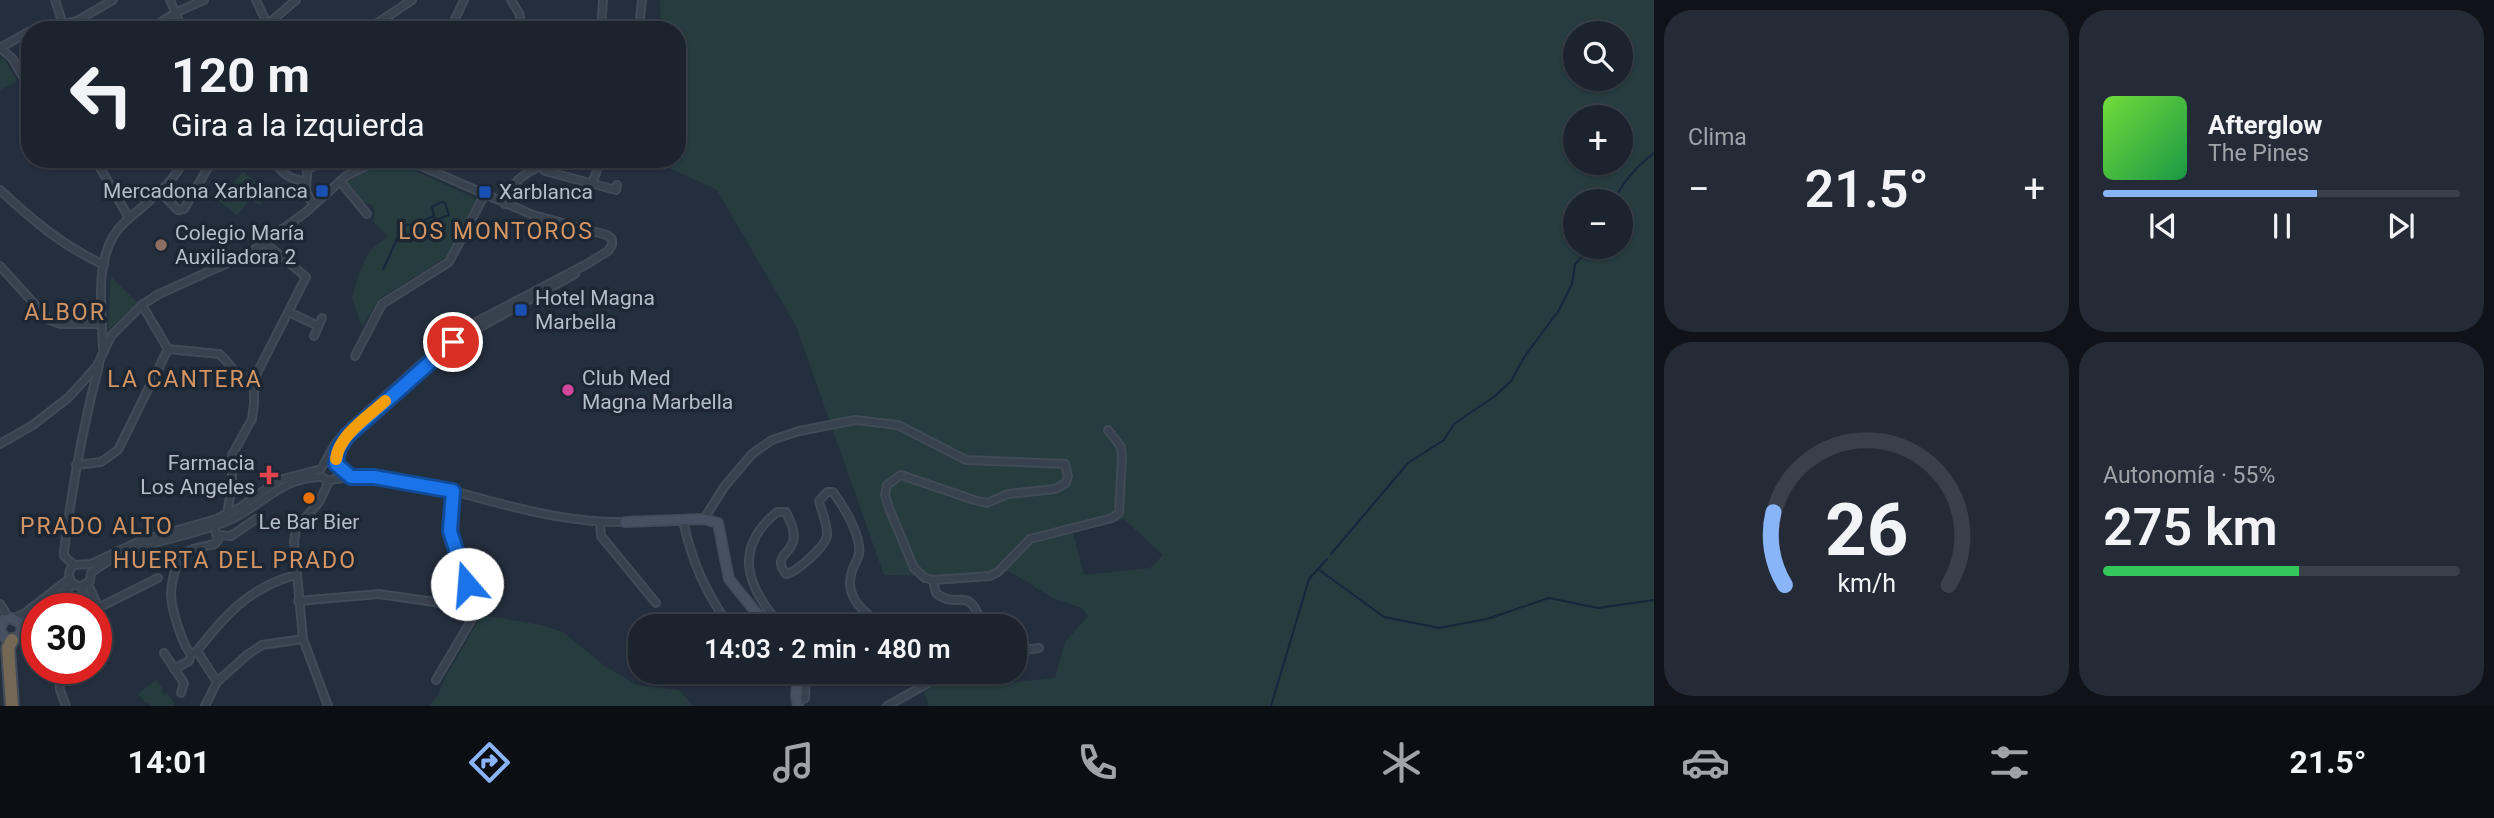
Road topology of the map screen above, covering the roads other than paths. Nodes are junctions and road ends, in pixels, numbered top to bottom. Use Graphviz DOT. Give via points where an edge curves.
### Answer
graph roads {
  1 [pos="55,0"];
  2 [pos="113,0"];
  3 [pos="170,0"];
  4 [pos="204,0"];
  5 [pos="256,0"];
  6 [pos="296,0"];
  7 [pos="412,0"];
  8 [pos="464,0"];
  9 [pos="511,0"];
  10 [pos="603,0"];
  11 [pos="642,0"];
  12 [pos="175,13"];
  13 [pos="62,21"];
  14 [pos="76,21"];
  15 [pos="163,21"];
  16 [pos="179,21"];
  17 [pos="265,21"];
  18 [pos="274,21"];
  19 [pos="380,21"];
  20 [pos="454,21"];
  21 [pos="521,21"];
  22 [pos="601,21"];
  23 [pos="640,21"];
  24 [pos="21,36"];
  25 [pos="0,48"];
  26 [pos="21,74"];
  27 [pos="100,168"];
  28 [pos="179,168"];
  29 [pos="208,168"];
  30 [pos="278,168"];
  31 [pos="310,168"];
  32 [pos="360,168"];
  33 [pos="426,168"];
  34 [pos="537,168"];
  35 [pos="542,168"];
  36 [pos="597,168"];
  37 [pos="307,170"];
  38 [pos="306,181"];
  39 [pos="340,181"];
  40 [pos="592,184"];
  41 [pos="617,185"];
  42 [pos="0,190"];
  43 [pos="161,193"];
  44 [pos="484,196"];
  45 [pos="505,204"];
  46 [pos="313,205"];
  47 [pos="367,214"];
  48 [pos="129,218"];
  49 [pos="264,243"];
  50 [pos="104,265"];
  51 [pos="0,266"];
  52 [pos="142,305"];
  53 [pos="289,312"];
  54 [pos="321,318"];
  55 [pos="102,324"];
  56 [pos="318,326"];
  57 [pos="460,334"];
  58 [pos="314,336"];
  59 [pos="168,349"];
  60 [pos="103,353"];
  61 [pos="355,356"];
  62 [pos="254,379"];
  63 [pos="1108,430"];
  64 [pos="0,444"];
  65 [pos="76,465"];
  66 [pos="338,466"];
  67 [pos="326,474"];
  68 [pos="351,477"];
  69 [pos="453,491"];
  70 [pos="227,514"];
  71 [pos="256,519"];
  72 [pos="704,519"];
  73 [pos="600,522"];
  74 [pos="625,522"];
  75 [pos="683,522"];
  76 [pos="214,527"];
  77 [pos="218,535"];
  78 [pos="74,565"];
  79 [pos="86,565"];
  80 [pos="92,573"];
  81 [pos="295,575"];
  82 [pos="158,578"];
  83 [pos="933,580"];
  84 [pos="78,583"];
  85 [pos="64,593"];
  86 [pos="85,593"];
  87 [pos="112,601"];
  88 [pos="299,601"];
  89 [pos="656,603"];
  90 [pos="0,604"];
  91 [pos="475,608"];
  92 [pos="721,614"];
  93 [pos="757,614"];
  94 [pos="770,614"];
  95 [pos="869,614"];
  96 [pos="979,614"];
  97 [pos="4,624"];
  98 [pos="21,634"];
  99 [pos="303,639"];
  100 [pos="11,640"];
  101 [pos="1039,648"];
  102 [pos="0,649"];
  103 [pos="1027,650"];
  104 [pos="164,653"];
  105 [pos="194,653"];
  106 [pos="174,668"];
  107 [pos="436,680"];
  108 [pos="217,682"];
  109 [pos="59,684"];
  110 [pos="798,684"];
  111 [pos="806,684"];
  112 [pos="926,684"];
  113 [pos="181,693"];
  114 [pos="325,705"];
  115 [pos="797,705"];
  116 [pos="12,706"];
  117 [pos="66,706"];
  118 [pos="205,706"];
  119 [pos="887,706"];
  1 -- 13 [label="street"];
  2 -- 14 [label="street"];
  3 -- 12 [label="street"];
  4 -- 12 [label="street"];
  5 -- 17 [label="street"];
  6 -- 18 [label="street"];
  7 -- 19 [label="street"];
  8 -- 20 [label="street"];
  9 -- 21 [label="street"];
  10 -- 22 [label="street"];
  11 -- 23 [label="street"];
  12 -- 15 [label="street"];
  12 -- 16 [label="street"];
  24 -- 25 [label="street"];
  25 -- 26 [label="street"];
  27 -- 48 [label="street"];
  28 -- 43 [label="street"];
  29 -- 43 [label="street" via="184,209 178,210"];
  30 -- 38 [label="street"];
  31 -- 37 [label="street"];
  32 -- 39 [label="street"];
  33 -- 44 [label="street"];
  34 -- 45 [label="street" via="513,184"];
  35 -- 40 [label="street"];
  36 -- 40 [label="street"];
  37 -- 38 [label="street"];
  38 -- 46 [label="street"];
  39 -- 46 [label="street"];
  39 -- 47 [label="street"];
  40 -- 41 [label="street" via="615,190"];
  42 -- 50 [label="street" via="50,234"];
  43 -- 48 [label="street"];
  44 -- 45 [label="street"];
  44 -- 61 [label="street" via="449,262 382,304"];
  45 -- 57 [label="street" via="607,236 612,242 608,251 587,264"];
  46 -- 49 [label="street"];
  48 -- 50 [label="street" via="113,236"];
  49 -- 52 [label="street"];
  49 -- 53 [label="street" via="306,275"];
  50 -- 55 [label="street"];
  51 -- 55 [label="street" via="49,320"];
  52 -- 59 [label="street"];
  52 -- 60 [label="street" via="111,337"];
  53 -- 56 [label="street"];
  53 -- 62 [label="street"];
  54 -- 56 [label="street"];
  55 -- 60 [label="street"];
  56 -- 58 [label="street"];
  57 -- 66 [label="street" via="353,430 338,450"];
  57 -- 67 [label="street" via="346,431 335,444"];
  59 -- 62 [label="street" via="219,354 237,375"];
  59 -- 65 [label="street" via="118,450 102,462"];
  60 -- 64 [label="street" via="93,372 61,404"];
  60 -- 65 [label="street"];
  62 -- 70 [label="street" via="252,419 232,455"];
  63 -- 83 [label="street" via="1121,447 1119,513 1031,539 990,576"];
  65 -- 78 [label="street" via="64,555"];
  66 -- 67 [label="street" via="330,462"];
  66 -- 67 [label="street" via="339,475"];
  66 -- 68 [label="street"];
  67 -- 68 [label="street"];
  67 -- 70 [label="street" via="285,478"];
  67 -- 76 [label="street" via="285,485"];
  67 -- 81 [label="street" via="319,502 296,529"];
  68 -- 69 [label="street"];
  69 -- 73 [label="street" via="566,519"];
  69 -- 91 [label="street" via="450,531"];
  70 -- 79 [label="street" via="140,541"];
  71 -- 77 [label="street" via="231,536"];
  72 -- 75 [label="street"];
  72 -- 83 [label="street" via="752,454 772,440 856,420 898,425 966,460 1065,464 1066,484 1008,494 987,503 901,475 893,478 885,495 889,508 914,568"];
  72 -- 93 [label="street" via="718,523 729,579"];
  73 -- 74 [label="street"];
  73 -- 89 [label="street" via="601,536"];
  74 -- 75 [label="street"];
  75 -- 92 [label="street" via="705,590"];
  76 -- 77 [label="street"];
  76 -- 80 [label="street" via="134,550"];
  77 -- 105 [label="street" via="215,544 181,555 175,571 171,595 184,645"];
  78 -- 79 [label="street"];
  78 -- 84 [label="street" via="70,569"];
  79 -- 80 [label="street"];
  80 -- 84 [label="street"];
  81 -- 88 [label="street"];
  81 -- 105 [label="street" via="262,588 233,608"];
  82 -- 87 [label="street"];
  83 -- 96 [label="street" via="936,593 968,600"];
  84 -- 85 [label="street"];
  84 -- 86 [label="street"];
  84 -- 97 [label="street"];
  88 -- 91 [label="street" via="379,594"];
  88 -- 99 [label="street"];
  90 -- 97 [label="street"];
  91 -- 107 [label="street"];
  94 -- 95 [label="street" via="748,567 754,537 777,512 786,513 793,540 781,564 786,574 794,572 823,544 827,534 819,501 833,492 859,545 850,585 857,606"];
  97 -- 100 [label="street" via="2,636"];
  98 -- 100 [label="street"];
  99 -- 108 [label="street" via="262,645"];
  99 -- 114 [label="street"];
  100 -- 102 [label="street"];
  100 -- 116 [label="highway" via="8,679"];
  101 -- 103 [label="street"];
  104 -- 106 [label="street"];
  105 -- 106 [label="street"];
  105 -- 108 [label="street"];
  106 -- 113 [label="street" via="184,683"];
  108 -- 118 [label="street"];
  109 -- 117 [label="street"];
  110 -- 115 [label="street"];
  111 -- 115 [label="street" via="805,698"];
  112 -- 119 [label="street"];
}
